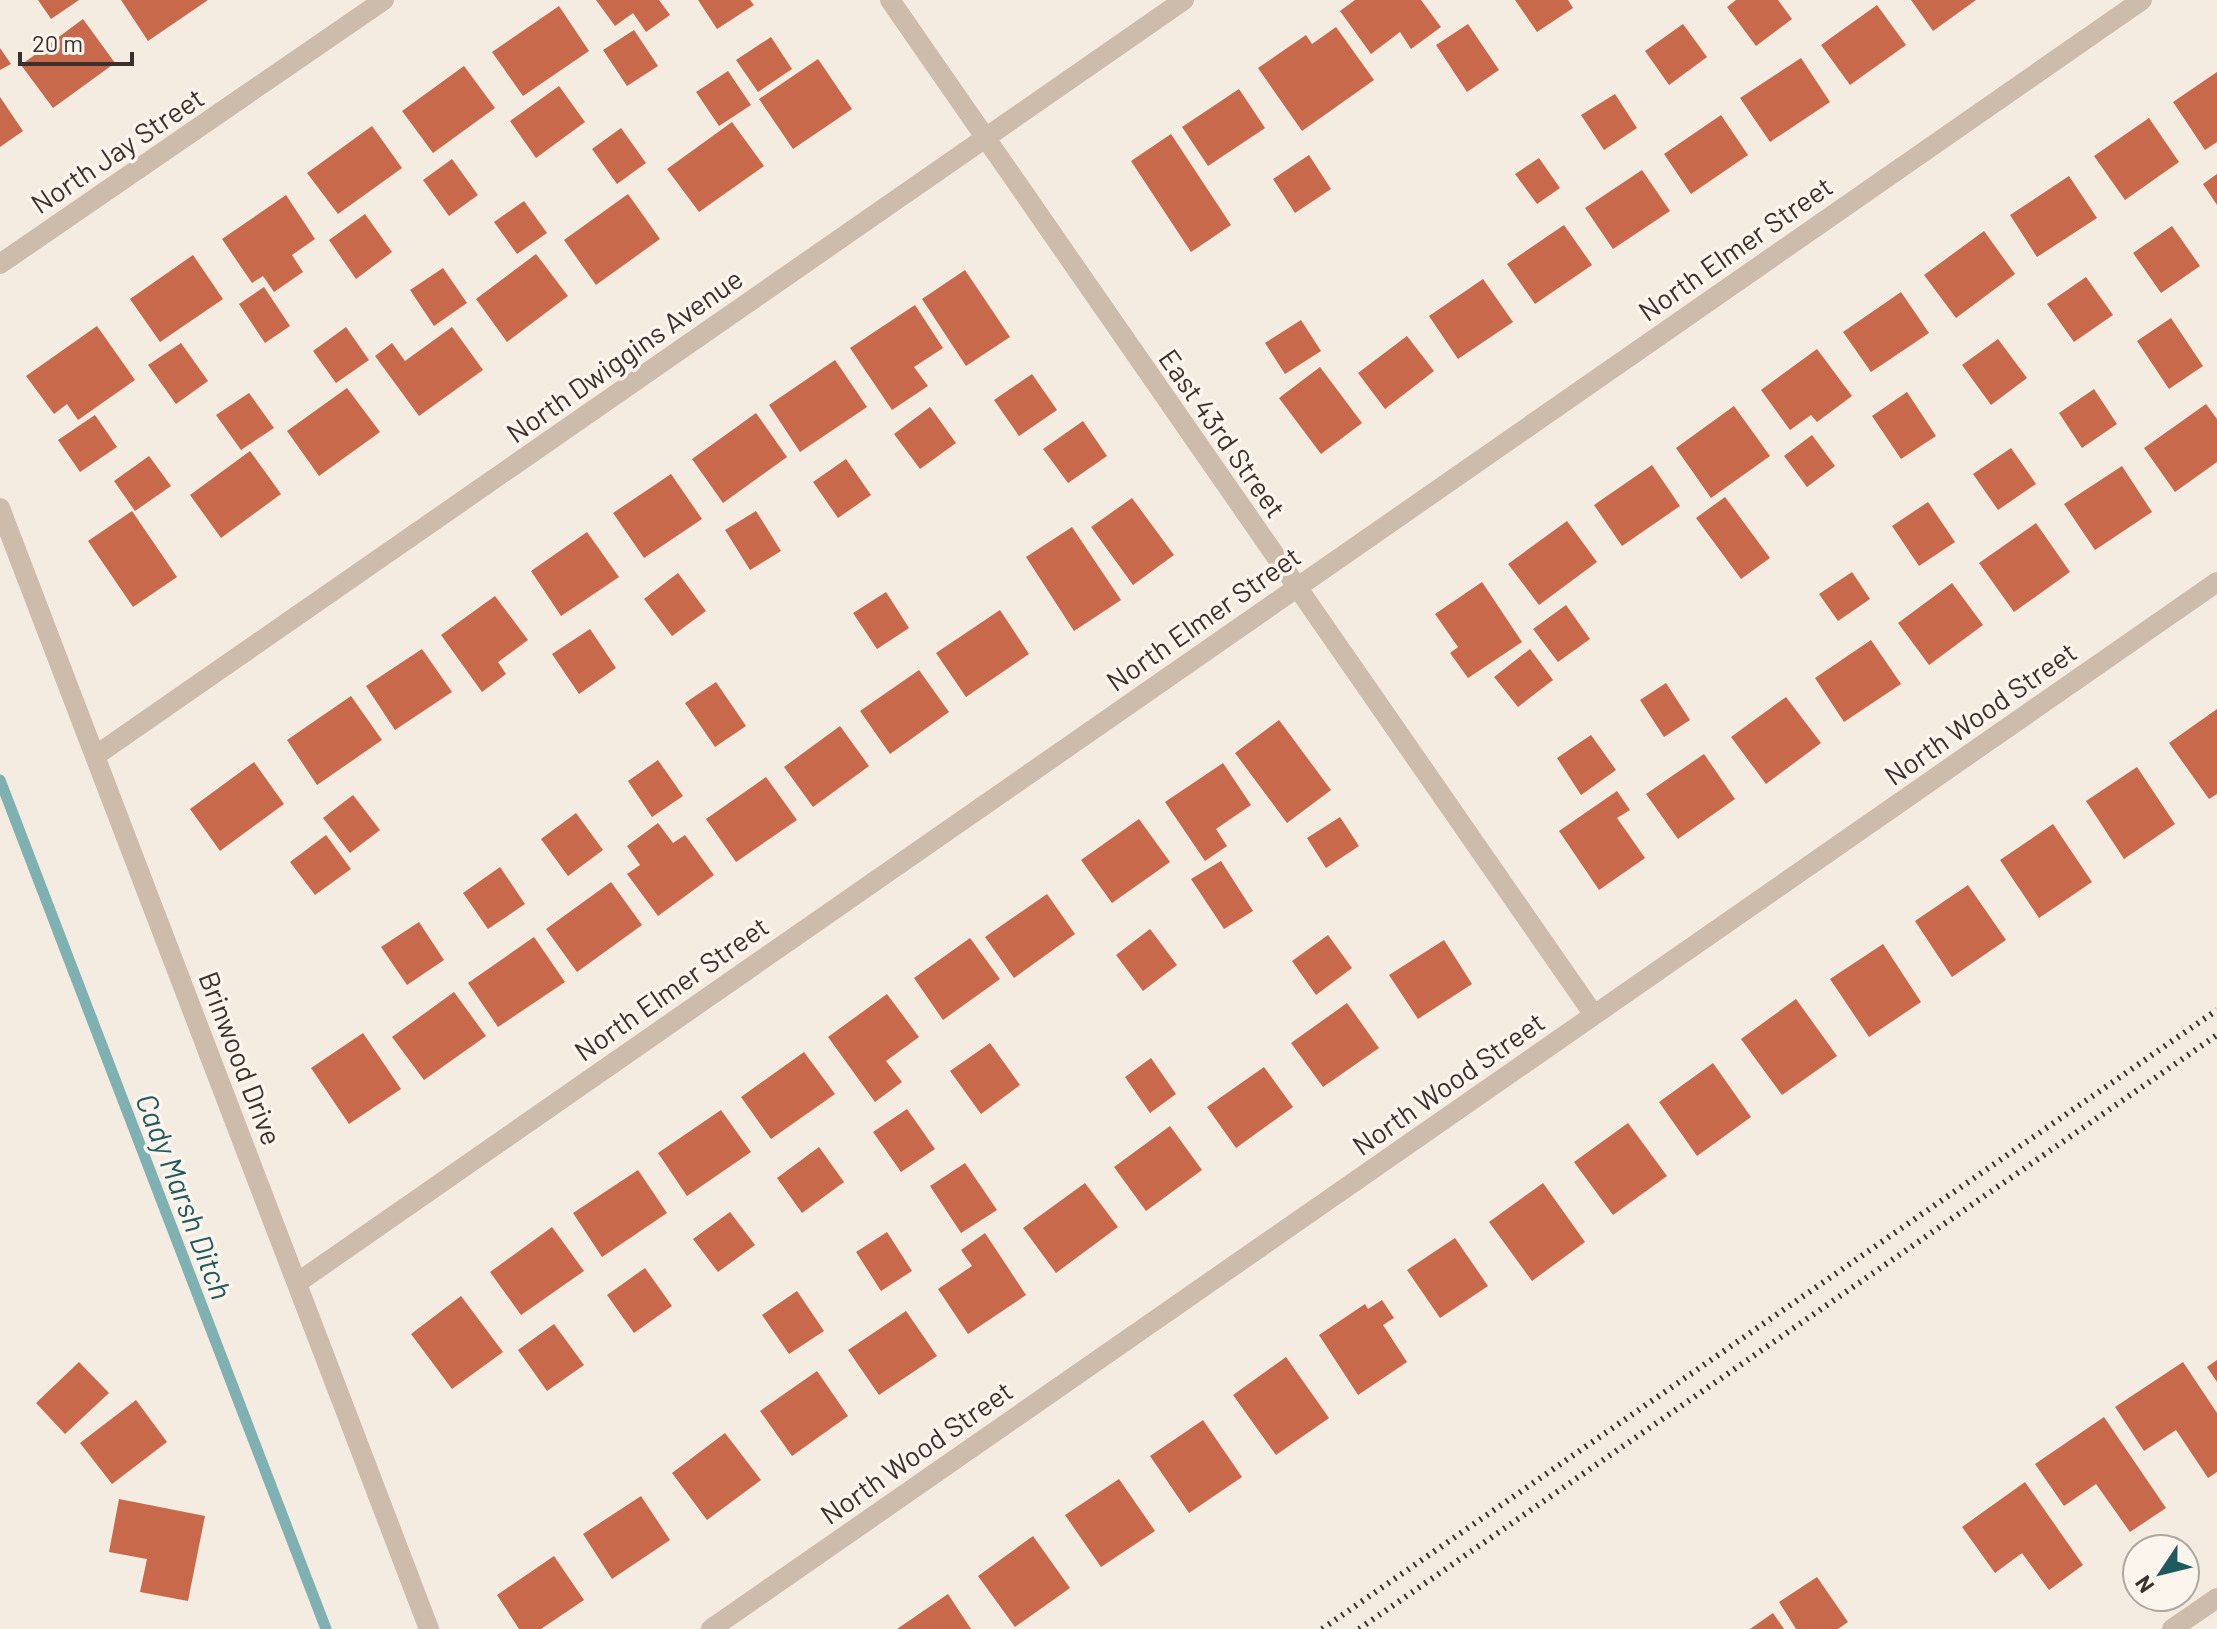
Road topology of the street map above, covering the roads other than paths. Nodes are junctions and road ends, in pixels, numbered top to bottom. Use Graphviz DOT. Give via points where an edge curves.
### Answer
graph roads {
  1 [pos="384,0"];
  2 [pos="890,0"];
  3 [pos="1184,0"];
  4 [pos="2142,0"];
  5 [pos="986,138"];
  6 [pos="0,264"];
  7 [pos="0,508"];
  8 [pos="2217,582"];
  9 [pos="1295,587"];
  10 [pos="95,756"];
  11 [pos="1594,1015"];
  12 [pos="297,1283"];
  13 [pos="2217,1598"];
  14 [pos="429,1629"];
  15 [pos="711,1629"];
  16 [pos="2172,1629"];
  1 -- 6 [label="street, North Jay Street"];
  2 -- 5 [label="street, East 43rd Street"];
  3 -- 5 [label="street, North Dwiggins Avenue"];
  4 -- 9 [label="street, North Elmer Street"];
  5 -- 9 [label="street, East 43rd Street"];
  5 -- 10 [label="street, North Dwiggins Avenue"];
  7 -- 10 [label="street, Brinwood Drive"];
  8 -- 11 [label="street, North Wood Street"];
  9 -- 11 [label="street, East 43rd Street"];
  9 -- 12 [label="street, North Elmer Street"];
  10 -- 12 [label="street, Brinwood Drive"];
  11 -- 15 [label="street, North Wood Street"];
  12 -- 14 [label="street, Brinwood Drive"];
  13 -- 16 [label="street"];
}
